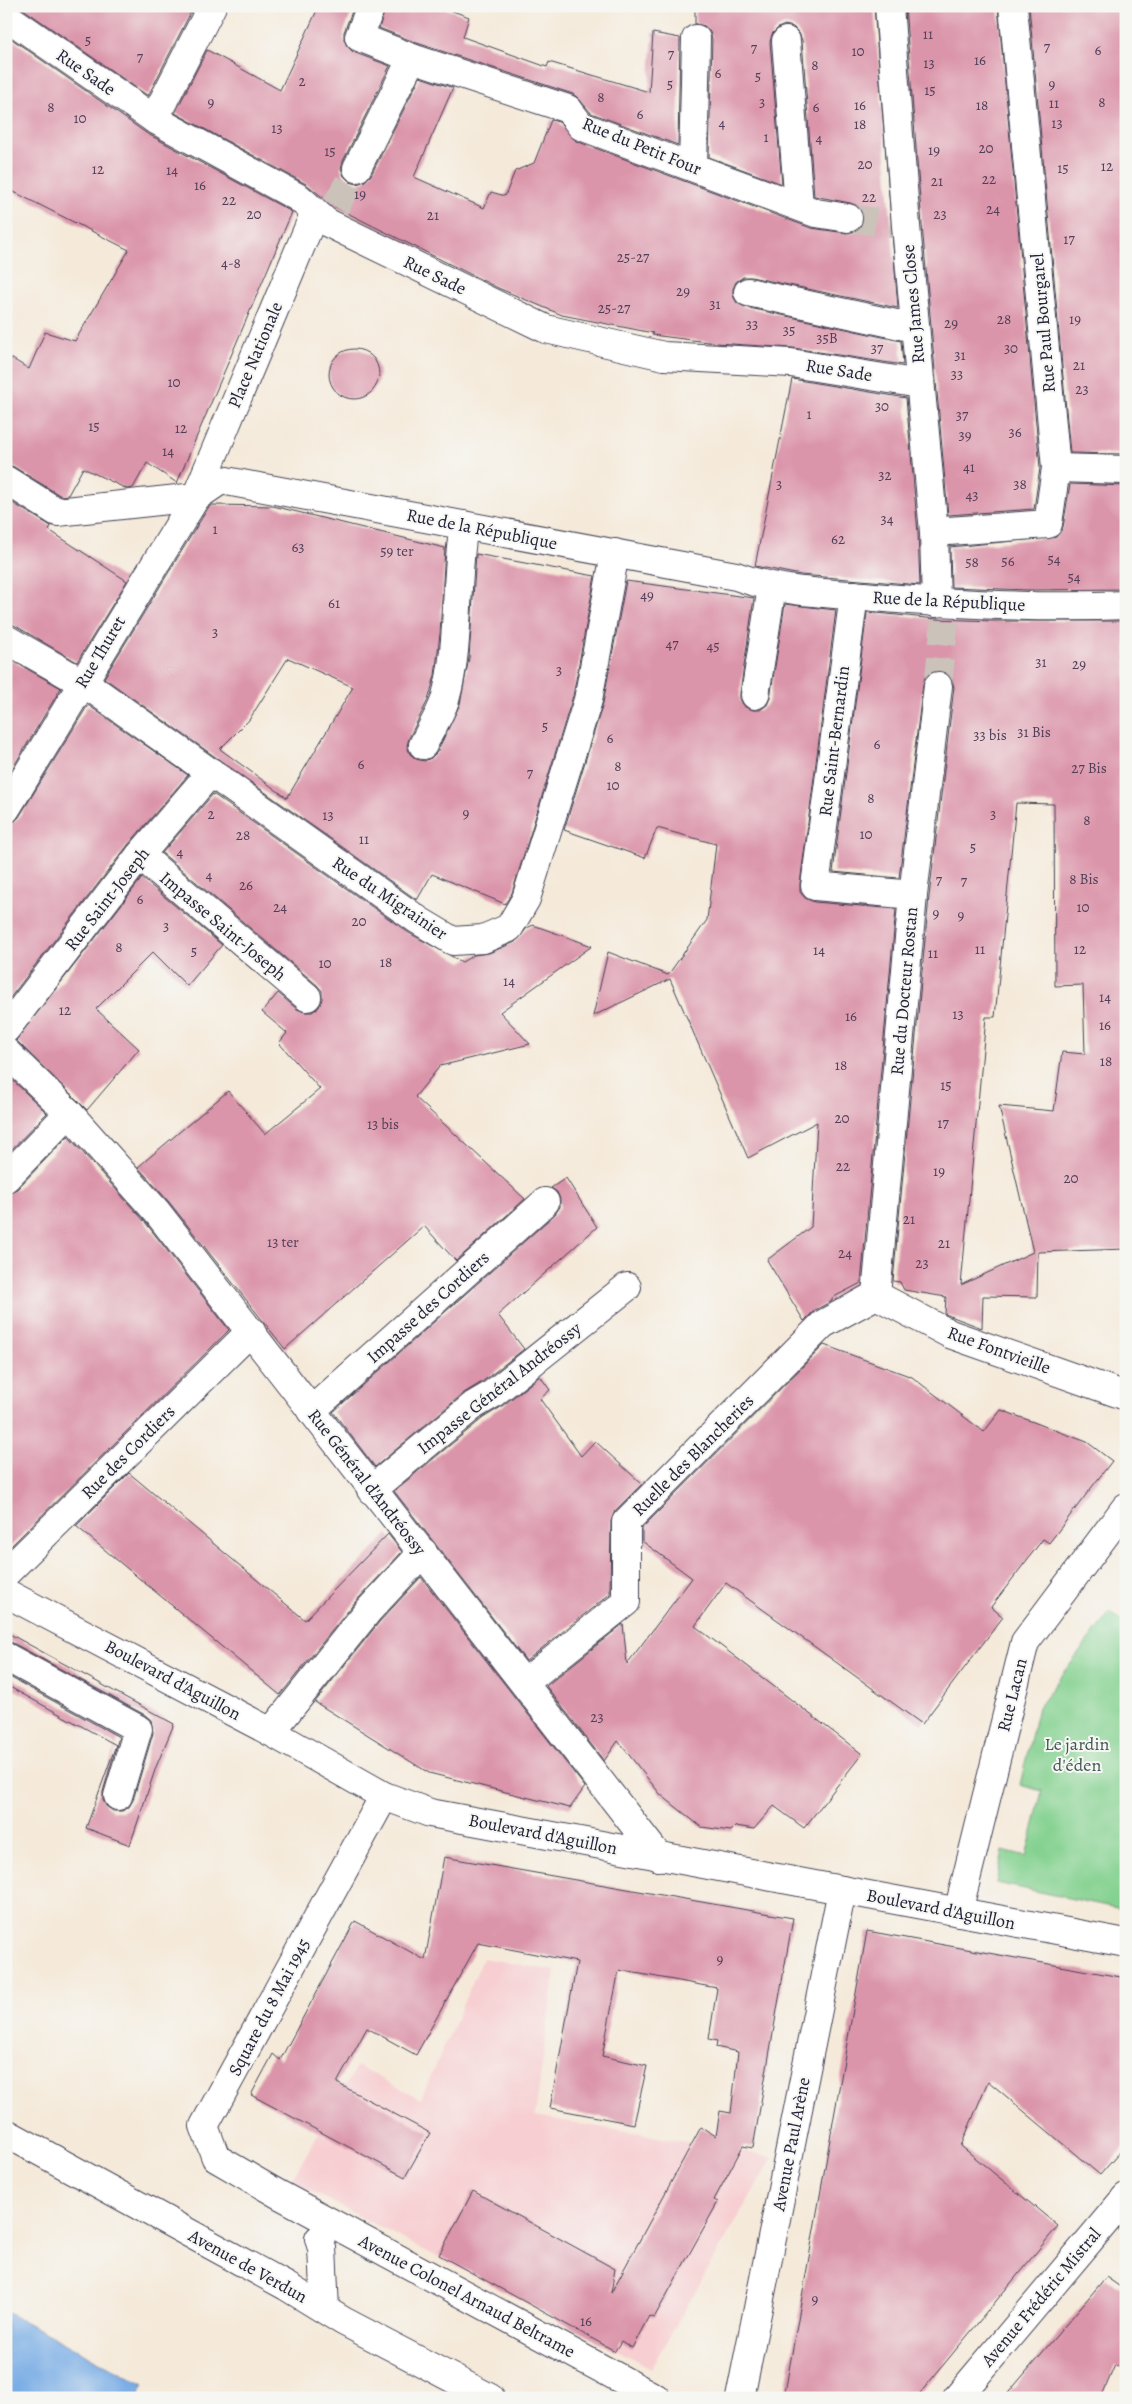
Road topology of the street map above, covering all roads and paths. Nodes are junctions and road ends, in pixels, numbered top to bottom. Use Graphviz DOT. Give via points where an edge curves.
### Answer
graph roads {
  1 [pos="212,6"];
  2 [pos="371,6"];
  3 [pos="889,6"];
  4 [pos="1013,6"];
  5 [pos="6,16"];
  6 [pos="696,39"];
  7 [pos="786,41"];
  8 [pos="412,58"];
  9 [pos="154,119"];
  10 [pos="692,167"];
  11 [pos="357,168"];
  12 [pos="799,206"];
  13 [pos="325,214"];
  14 [pos="848,218"];
  15 [pos="748,292"];
  16 [pos="915,326"];
  17 [pos="920,384"];
  18 [pos="1056,468"];
  19 [pos="1126,470"];
  20 [pos="6,480"];
  21 [pos="196,497"];
  22 [pos="464,525"];
  23 [pos="934,532"];
  24 [pos="615,554"];
  25 [pos="772,587"];
  26 [pos="854,595"];
  27 [pos="1126,605"];
  28 [pos="943,609"];
  29 [pos="6,639"];
  30 [pos="82,682"];
  31 [pos="938,686"];
  32 [pos="755,695"];
  33 [pos="423,745"];
  34 [pos="211,772"];
  35 [pos="9,796"];
  36 [pos="140,855"];
  37 [pos="913,895"];
  38 [pos="307,997"];
  39 [pos="6,1029"];
  40 [pos="6,1052"];
  41 [pos="69,1113"];
  42 [pos="6,1178"];
  43 [pos="544,1202"];
  44 [pos="628,1287"];
  45 [pos="876,1295"];
  46 [pos="251,1331"];
  47 [pos="1126,1396"];
  48 [pos="311,1411"];
  49 [pos="371,1490"];
  50 [pos="1126,1507"];
  51 [pos="423,1552"];
  52 [pos="6,1573"];
  53 [pos="6,1593"];
  54 [pos="6,1657"];
  55 [pos="524,1683"];
  56 [pos="272,1732"];
  57 [pos="118,1796"];
  58 [pos="384,1796"];
  59 [pos="659,1856"];
  60 [pos="842,1890"];
  61 [pos="958,1912"];
  62 [pos="1126,1943"];
  63 [pos="6,2133"];
  64 [pos="278,2194"];
  65 [pos="1126,2197"];
  66 [pos="320,2239"];
  67 [pos="326,2309"];
  68 [pos="490,2398"];
  69 [pos="656,2398"];
  70 [pos="740,2398"];
  71 [pos="957,2398"];
  1 -- 9 [label="street"];
  2 -- 8 [label="street, Rue du Petit Four" via="359,37"];
  3 -- 16 [label="street, Rue James Close"];
  4 -- 18 [label="street, Rue Paul Bourgarel"];
  5 -- 9 [label="street, Rue Sade"];
  6 -- 10 [label="street"];
  7 -- 12 [label="street"];
  8 -- 10 [label="street, Rue du Petit Four" via="568,109 581,126"];
  8 -- 11 [label="street"];
  9 -- 13 [label="street, Rue Sade"];
  10 -- 12 [label="street, Rue du Petit Four"];
  12 -- 14 [label="street, Rue du Petit Four" via="816,213"];
  13 -- 17 [label="street, Rue Sade" via="546,329 664,356 791,363"];
  13 -- 21 [label="street, Place Nationale"];
  15 -- 16 [label="street"];
  16 -- 17 [label="street, Rue James Close"];
  17 -- 23 [label="street, Rue James Close"];
  18 -- 19 [label="street"];
  18 -- 23 [label="street, Rue Paul Bourgarel" via="1048,524"];
  20 -- 21 [label="street" via="57,512"];
  21 -- 22 [label="street, Rue de la République" via="221,480"];
  21 -- 30 [label="street, Rue Thuret"];
  22 -- 24 [label="street, Rue de la République"];
  22 -- 33 [label="street" via="453,653 444,701"];
  23 -- 28 [label="street, Rue James Close"];
  24 -- 25 [label="street, Rue de la République" via="736,576"];
  24 -- 34 [label="street, Rue du Migrainier" via="588,700 526,899 509,928 483,940 453,941 418,920"];
  25 -- 26 [label="street, Rue de la République"];
  25 -- 32 [label="street"];
  26 -- 28 [label="street, Rue de la République"];
  26 -- 37 [label="street, Rue Saint-Bernardin" via="815,886"];
  27 -- 28 [label="street, Rue de la République"];
  29 -- 30 [label="street, Rue du Migrainier"];
  30 -- 34 [label="street, Rue du Migrainier"];
  30 -- 35 [label="street, Rue Thuret"];
  31 -- 37 [label="street, Rue du Docteur Rostan"];
  34 -- 36 [label="street, Rue Saint-Joseph"];
  36 -- 38 [label="street, Impasse Saint-Joseph"];
  36 -- 39 [label="street, Rue Saint-Joseph"];
  37 -- 45 [label="street, Rue du Docteur Rostan"];
  40 -- 41 [label="street, Rue Général d'Andréossy"];
  41 -- 42 [label="street"];
  41 -- 46 [label="street, Rue Général d'Andréossy" via="157,1212"];
  43 -- 48 [label="street, Impasse des Cordiers"];
  44 -- 49 [label="street, Impasse Général Andréossy" via="474,1405"];
  45 -- 47 [label="street, Rue Fontvieille" via="950,1334"];
  45 -- 55 [label="street, Ruelle des Blancheries" via="823,1324 626,1522 626,1602"];
  46 -- 48 [label="street, Rue Général d'Andréossy"];
  46 -- 52 [label="street, Rue des Cordiers"];
  48 -- 49 [label="street, Rue Général d'Andréossy"];
  49 -- 51 [label="street, Rue Général d'Andréossy"];
  50 -- 61 [label="street, Rue Lacan" via="1025,1642"];
  51 -- 55 [label="street, Rue Général d'Andréossy"];
  51 -- 56 [label="street" via="368,1611"];
  53 -- 56 [label="street, Boulevard d'Aguillon"];
  54 -- 57 [label="street" via="138,1729"];
  55 -- 59 [label="street, Rue Général d'Andréossy"];
  56 -- 58 [label="street, Boulevard d'Aguillon"];
  58 -- 59 [label="street, Boulevard d'Aguillon" via="430,1813"];
  58 -- 64 [label="street, Square du 8 Mai 1945" via="204,2126 216,2158"];
  59 -- 60 [label="street, Boulevard d'Aguillon"];
  60 -- 61 [label="street, Boulevard d'Aguillon"];
  60 -- 70 [label="street, Avenue Paul Arène"];
  61 -- 62 [label="street, Boulevard d'Aguillon"];
  63 -- 67 [label="street, Avenue de Verdun"];
  64 -- 69 [label="street, Avenue Colonel Arnaud Beltrame"];
  65 -- 71 [label="street, Avenue Frédéric Mistral"];
  66 -- 67 [label="street"];
  67 -- 68 [label="street, Avenue de Verdun"];
}
